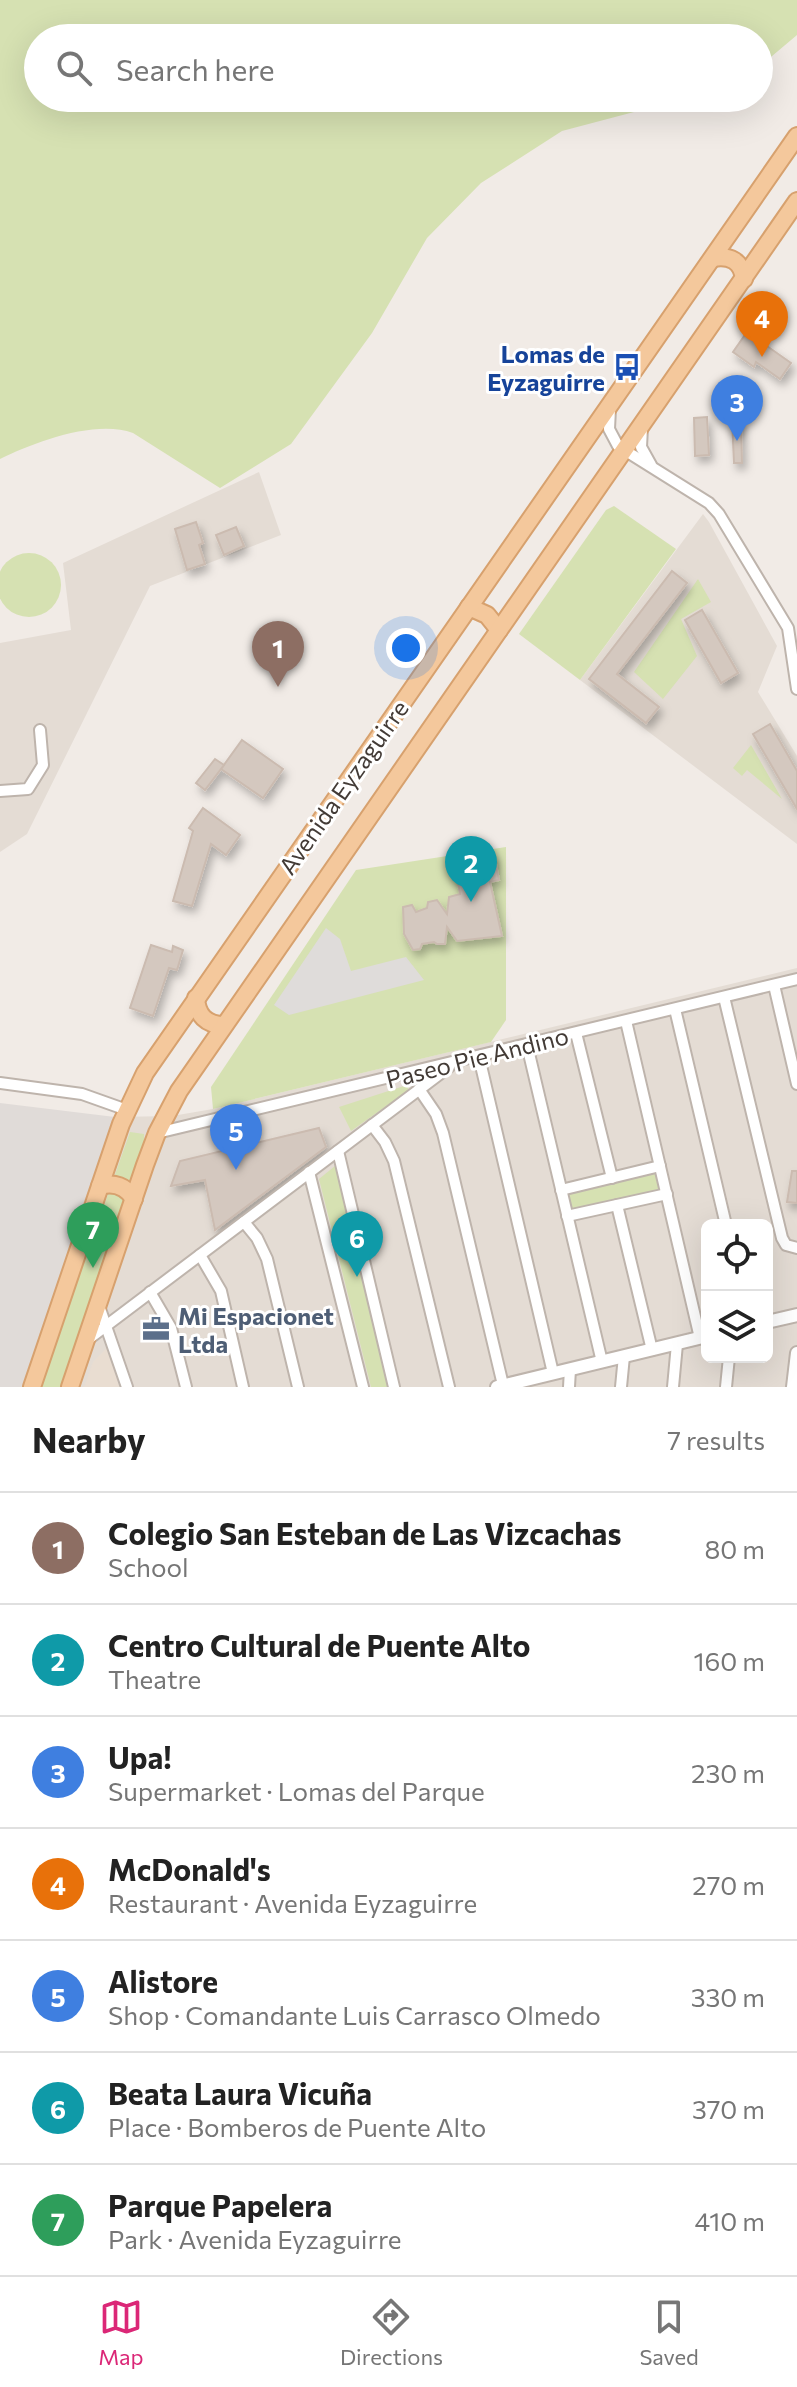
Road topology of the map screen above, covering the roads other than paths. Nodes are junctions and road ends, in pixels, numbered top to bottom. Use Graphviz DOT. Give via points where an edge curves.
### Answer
graph roads {
  1 [pos="794,142"];
  2 [pos="797,201"];
  3 [pos="713,258"];
  4 [pos="744,279"];
  5 [pos="611,403"];
  6 [pos="643,423"];
  7 [pos="624,450"];
  8 [pos="652,467"];
  9 [pos="469,607"];
  10 [pos="499,630"];
  11 [pos="795,663"];
  12 [pos="797,689"];
  13 [pos="40,730"];
  14 [pos="0,791"];
  15 [pos="797,979"];
  16 [pos="774,985"];
  17 [pos="724,997"];
  18 [pos="196,998"];
  19 [pos="675,1009"];
  20 [pos="626,1021"];
  21 [pos="224,1025"];
  22 [pos="576,1033"];
  23 [pos="527,1045"];
  24 [pos="479,1057"];
  25 [pos="453,1063"];
  26 [pos="0,1083"];
  27 [pos="797,1084"];
  28 [pos="419,1089"];
  29 [pos="127,1110"];
  30 [pos="372,1125"];
  31 [pos="157,1133"];
  32 [pos="338,1151"];
  33 [pos="660,1166"];
  34 [pos="309,1172"];
  35 [pos="612,1178"];
  36 [pos="100,1186"];
  37 [pos="561,1190"];
  38 [pos="667,1194"];
  39 [pos="134,1199"];
  40 [pos="617,1205"];
  41 [pos="567,1216"];
  42 [pos="725,1219"];
  43 [pos="244,1222"];
  44 [pos="797,1248"];
  45 [pos="200,1255"];
  46 [pos="150,1292"];
  47 [pos="99,1303"];
  48 [pos="797,1315"];
  49 [pos="773,1321"];
  50 [pos="701,1325"];
  51 [pos="105,1328"];
  52 [pos="701,1338"];
  53 [pos="86,1341"];
  54 [pos="677,1344"];
  55 [pos="652,1350"];
  56 [pos="797,1353"];
  57 [pos="624,1356"];
  58 [pos="602,1362"];
  59 [pos="728,1363"];
  60 [pos="570,1369"];
  61 [pos="553,1373"];
  62 [pos="508,1385"];
  63 [pos="32,1387"];
  64 [pos="70,1387"];
  65 [pos="127,1387"];
  66 [pos="186,1387"];
  67 [pos="243,1387"];
  68 [pos="298,1387"];
  69 [pos="363,1387"];
  70 [pos="394,1387"];
  71 [pos="449,1387"];
  72 [pos="569,1387"];
  73 [pos="621,1387"];
  74 [pos="673,1387"];
  75 [pos="726,1387"];
  76 [pos="793,1387"];
  1 -- 3 [label="main road, Avenida Eyzaguirre"];
  2 -- 4 [label="main road, Avenida Eyzaguirre"];
  3 -- 4 [label="main road" via="734,259"];
  3 -- 5 [label="main road, Avenida Eyzaguirre"];
  4 -- 6 [label="main road, Avenida Eyzaguirre"];
  5 -- 7 [label="street" via="611,435"];
  5 -- 9 [label="main road, Avenida Eyzaguirre"];
  6 -- 7 [label="main road, Avenida Eyzaguirre"];
  6 -- 8 [label="street" via="641,447"];
  7 -- 8 [label="street"];
  7 -- 10 [label="main road, Avenida Eyzaguirre"];
  8 -- 11 [label="street" via="719,514 784,618"];
  9 -- 10 [label="main road" via="487,615"];
  9 -- 18 [label="main road, Avenida Eyzaguirre"];
  10 -- 21 [label="main road, Avenida Eyzaguirre"];
  11 -- 12 [label="street"];
  13 -- 14 [label="street" via="43,765 28,789"];
  15 -- 16 [label="street, Paseo Pie Andino"];
  16 -- 17 [label="street, Paseo Pie Andino"];
  16 -- 27 [label="street"];
  17 -- 19 [label="street, Paseo Pie Andino"];
  17 -- 44 [label="street" via="782,1238"];
  18 -- 21 [label="main road" via="205,1020"];
  18 -- 29 [label="main road, Avenida Eyzaguirre" via="145,1073"];
  19 -- 20 [label="street, Paseo Pie Andino"];
  19 -- 42 [label="street"];
  20 -- 22 [label="street, Paseo Pie Andino"];
  20 -- 33 [label="street"];
  21 -- 31 [label="main road, Avenida Eyzaguirre"];
  22 -- 23 [label="street, Paseo Pie Andino"];
  22 -- 35 [label="street"];
  23 -- 24 [label="street, Paseo Pie Andino"];
  23 -- 37 [label="street"];
  24 -- 25 [label="street, Paseo Pie Andino"];
  24 -- 61 [label="street"];
  25 -- 28 [label="street"];
  25 -- 31 [label="street, Paseo Pie Andino"];
  26 -- 29 [label="street" via="82,1094"];
  28 -- 30 [label="street"];
  28 -- 62 [label="street" via="443,1133"];
  29 -- 36 [label="main road, Avenida Eyzaguirre"];
  30 -- 32 [label="street"];
  30 -- 71 [label="street" via="394,1161"];
  31 -- 39 [label="main road, Avenida Eyzaguirre"];
  32 -- 34 [label="street"];
  32 -- 70 [label="street"];
  33 -- 35 [label="street"];
  33 -- 38 [label="street"];
  34 -- 43 [label="street"];
  34 -- 69 [label="street"];
  35 -- 37 [label="street"];
  36 -- 39 [label="main road" via="117,1185"];
  36 -- 63 [label="main road, Avenida Eyzaguirre"];
  37 -- 41 [label="street"];
  38 -- 40 [label="street"];
  38 -- 50 [label="street"];
  39 -- 47 [label="main road, Avenida Eyzaguirre"];
  40 -- 41 [label="street"];
  40 -- 55 [label="street"];
  41 -- 58 [label="street"];
  43 -- 45 [label="street"];
  43 -- 68 [label="street" via="267,1259"];
  45 -- 46 [label="street"];
  45 -- 67 [label="street" via="221,1291"];
  46 -- 51 [label="street"];
  46 -- 66 [label="street" via="171,1328"];
  47 -- 51 [label="street"];
  47 -- 53 [label="main road, Avenida Eyzaguirre"];
  48 -- 49 [label="street"];
  51 -- 53 [label="street"];
  51 -- 65 [label="street"];
  52 -- 54 [label="street"];
  53 -- 64 [label="main road, Avenida Eyzaguirre"];
  54 -- 55 [label="street"];
  54 -- 74 [label="street"];
  55 -- 57 [label="street"];
  56 -- 76 [label="street"];
  57 -- 58 [label="street"];
  57 -- 73 [label="street"];
  58 -- 60 [label="street"];
  59 -- 75 [label="street"];
  60 -- 61 [label="street"];
  60 -- 72 [label="street"];
  61 -- 62 [label="street"];
}
